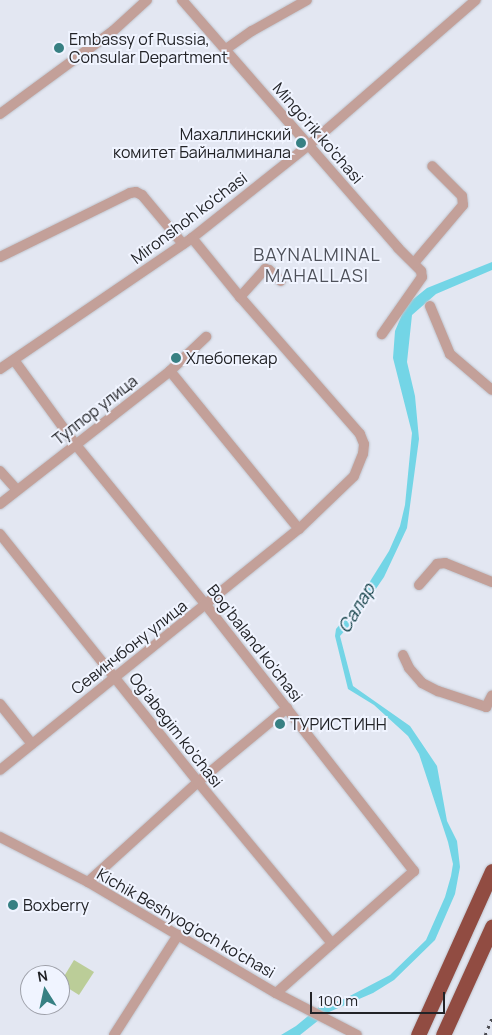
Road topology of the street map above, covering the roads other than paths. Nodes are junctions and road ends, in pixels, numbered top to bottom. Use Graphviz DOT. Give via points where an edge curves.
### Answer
graph roads {
  1 [pos="147,0"];
  2 [pos="182,0"];
  3 [pos="307,0"];
  4 [pos="476,0"];
  5 [pos="226,50"];
  6 [pos="0,114"];
  7 [pos="309,145"];
  8 [pos="432,166"];
  9 [pos="192,238"];
  10 [pos="182,244"];
  11 [pos="0,257"];
  12 [pos="414,263"];
  13 [pos="281,281"];
  14 [pos="240,297"];
  15 [pos="430,306"];
  16 [pos="382,334"];
  17 [pos="206,337"];
  18 [pos="14,360"];
  19 [pos="0,369"];
  20 [pos="170,371"];
  21 [pos="492,390"];
  22 [pos="76,445"];
  23 [pos="0,471"];
  24 [pos="17,490"];
  25 [pos="0,504"];
  26 [pos="299,529"];
  27 [pos="0,534"];
  28 [pos="492,582"];
  29 [pos="419,584"];
  30 [pos="206,605"];
  31 [pos="403,655"];
  32 [pos="114,676"];
  33 [pos="492,695"];
  34 [pos="0,704"];
  35 [pos="287,708"];
  36 [pos="32,744"];
  37 [pos="0,770"];
  38 [pos="198,782"];
  39 [pos="0,837"];
  40 [pos="492,871"];
  41 [pos="88,882"];
  42 [pos="492,927"];
  43 [pos="178,935"];
  44 [pos="331,942"];
  45 [pos="276,993"];
  46 [pos="116,1035"];
  47 [pos="357,1035"];
  48 [pos="418,1035"];
  49 [pos="443,1035"];
  1 -- 6 [label="street" via="113,31"];
  2 -- 5 [label="street, Mingo'rik ko'chasi"];
  3 -- 5 [label="street" via="252,31"];
  4 -- 7 [label="street, Mironshoh ko'chasi"];
  5 -- 7 [label="street, Mingo'rik ko'chasi"];
  7 -- 9 [label="street, Mironshoh ko'chasi"];
  7 -- 12 [label="street, Mingo'rik ko'chasi"];
  8 -- 12 [label="street" via="462,196 463,205"];
  9 -- 10 [label="street, Mironshoh ko'chasi"];
  9 -- 14 [label="street"];
  10 -- 11 [label="street" via="136,192"];
  10 -- 18 [label="street, Mironshoh ko'chasi"];
  12 -- 16 [label="street" via="423,274"];
  13 -- 14 [label="street" via="265,269"];
  14 -- 26 [label="street, Севинчбону улица" via="360,434 364,444 364,454 354,476"];
  15 -- 21 [label="street" via="450,354"];
  17 -- 20 [label="street, Тулпор улица"];
  18 -- 19 [label="street, Mironshoh ko'chasi"];
  18 -- 22 [label="street, Bog'baland ko'chasi"];
  20 -- 22 [label="street, Тулпор улица"];
  20 -- 26 [label="street"];
  22 -- 24 [label="street, Тулпор улица"];
  22 -- 30 [label="street, Bog'baland ko'chasi"];
  23 -- 24 [label="street"];
  24 -- 25 [label="street, Тулпор улица"];
  26 -- 30 [label="street, Севинчбону улица"];
  27 -- 32 [label="street, Og'abegim ko'chasi"];
  28 -- 29 [label="street" via="445,563 437,564"];
  30 -- 32 [label="street, Севинчбону улица"];
  30 -- 35 [label="street, Bog'baland ko'chasi"];
  31 -- 33 [label="street" via="409,668 422,682 438,691 486,707"];
  32 -- 36 [label="street, Севинчбону улица"];
  32 -- 38 [label="street, Og'abegim ko'chasi"];
  34 -- 36 [label="street"];
  35 -- 38 [label="street"];
  35 -- 44 [label="street, Bog'baland ko'chasi" via="414,871"];
  36 -- 37 [label="street, Севинчбону улица"];
  38 -- 41 [label="street"];
  38 -- 44 [label="street, Og'abegim ko'chasi"];
  39 -- 41 [label="street, Kichik Beshyog'och ko'chasi"];
  40 -- 48 [label="highway"];
  41 -- 43 [label="street, Kichik Beshyog'och ko'chasi"];
  42 -- 49 [label="highway"];
  43 -- 45 [label="street, Kichik Beshyog'och ko'chasi"];
  43 -- 46 [label="street"];
  44 -- 45 [label="street, Bog'baland ko'chasi"];
  45 -- 47 [label="street, Kichik Beshyog'och ko'chasi"];
}
